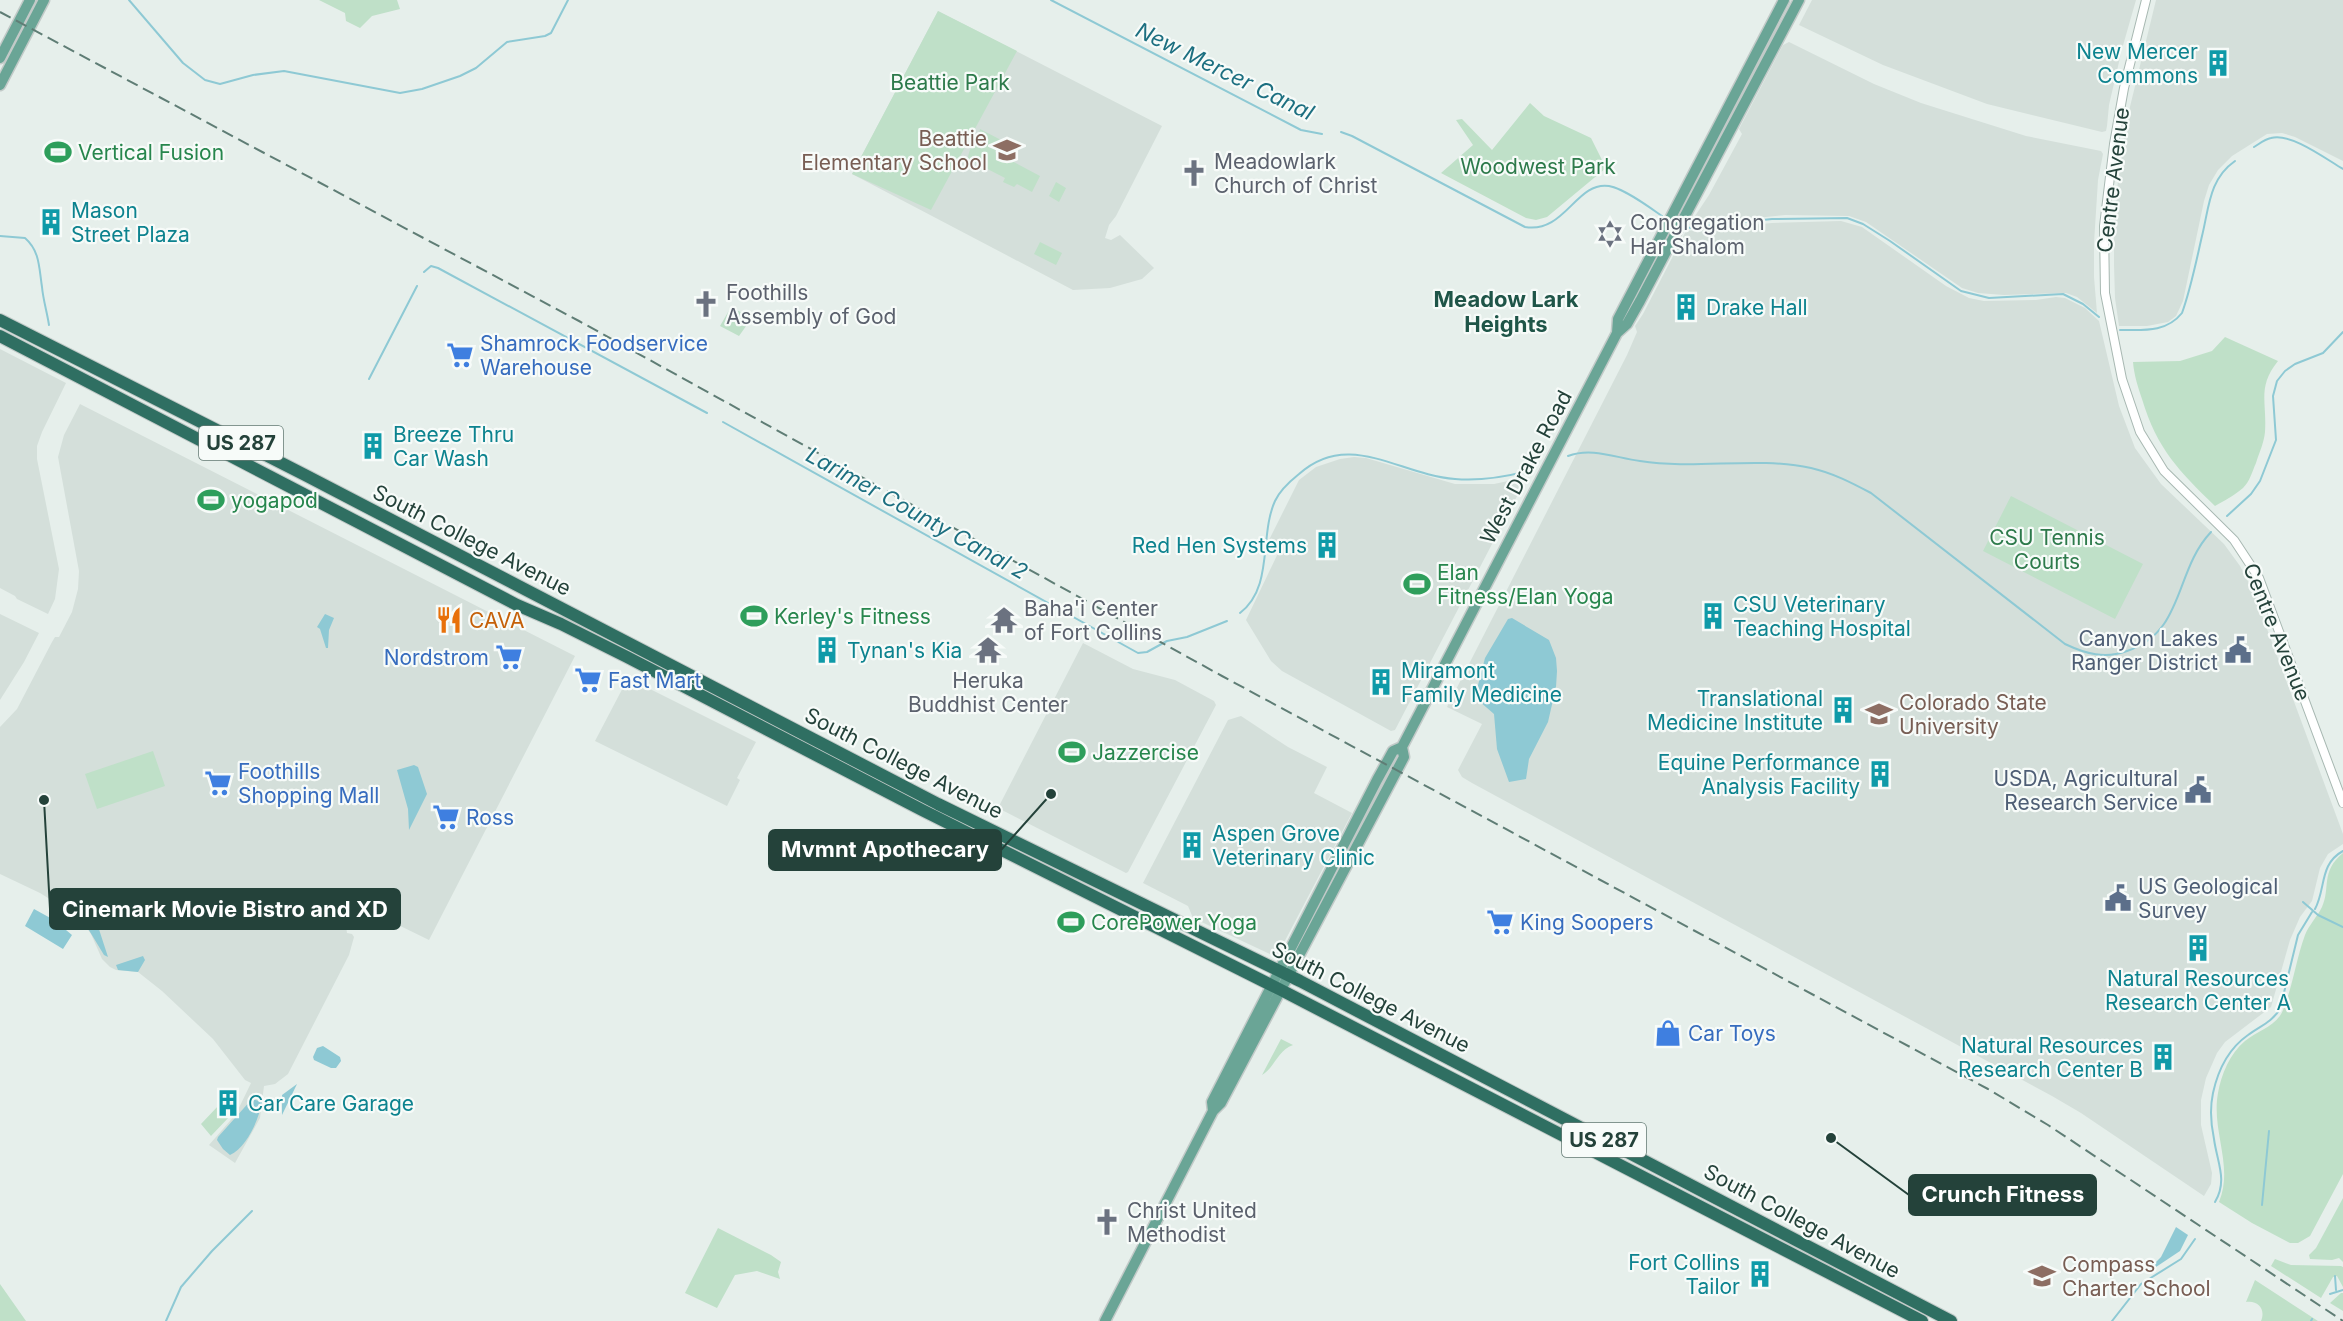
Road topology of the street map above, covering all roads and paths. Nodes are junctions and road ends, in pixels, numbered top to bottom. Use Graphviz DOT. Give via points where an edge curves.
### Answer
graph roads {
  1 [pos="30,0"];
  2 [pos="44,0"];
  3 [pos="1784,0"];
  4 [pos="1799,0"];
  5 [pos="2146,0"];
  6 [pos="0,58"];
  7 [pos="0,86"];
  8 [pos="1663,232"];
  9 [pos="1663,256"];
  10 [pos="0,320"];
  11 [pos="1617,333"];
  12 [pos="0,336"];
  13 [pos="1402,747"];
  14 [pos="2343,803"];
  15 [pos="1336,874"];
  16 [pos="1073,887"];
  17 [pos="1125,896"];
  18 [pos="1124,913"];
  19 [pos="1172,919"];
  20 [pos="1284,973"];
  21 [pos="1276,988"];
  22 [pos="1640,1158"];
  23 [pos="1611,1160"];
  24 [pos="1105,1321"];
  25 [pos="1922,1321"];
  26 [pos="1951,1321"];
  1 -- 6 [label="main road"];
  2 -- 7 [label="main road"];
  3 -- 8 [label="main road, West Drake Road"];
  4 -- 9 [label="main road, West Drake Road"];
  5 -- 14 [label="street, Centre Avenue" via="2122,99 2104,226 2105,292 2122,379 2140,432 2164,471 2241,548 2259,578"];
  8 -- 9 [label="main road" via="1667,240"];
  8 -- 11 [label="main road, West Drake Road" via="1618,319"];
  9 -- 11 [label="main road, West Drake Road" via="1627,324"];
  10 -- 17 [label="highway, South College Avenue / US 287" via="938,804"];
  11 -- 13 [label="main road, West Drake Road"];
  12 -- 16 [label="highway, South College Avenue / US 287" via="517,605 627,657"];
  13 -- 15 [label="main road, West Drake Road" via="1404,757"];
  13 -- 15 [label="main road, West Drake Road" via="1393,751 1352,830"];
  15 -- 20 [label="main road, West Drake Road"];
  15 -- 20 [label="main road, West Drake Road" via="1325,908"];
  16 -- 17 [label="highway" via="1081,884 1117,899"];
  16 -- 18 [label="highway, South College Avenue / US 287"];
  17 -- 19 [label="highway, South College Avenue / US 287"];
  18 -- 19 [label="highway" via="1133,909 1161,922"];
  18 -- 21 [label="highway, South College Avenue / US 287"];
  19 -- 20 [label="highway, South College Avenue / US 287"];
  20 -- 21 [label="main road"];
  20 -- 22 [label="highway, South College Avenue / US 287"];
  21 -- 23 [label="highway, South College Avenue / US 287"];
  21 -- 24 [label="main road" via="1212,1102 1213,1112"];
  22 -- 23 [label="highway"];
  22 -- 26 [label="highway, South College Avenue / US 287"];
  23 -- 25 [label="highway, South College Avenue / US 287"];
}
